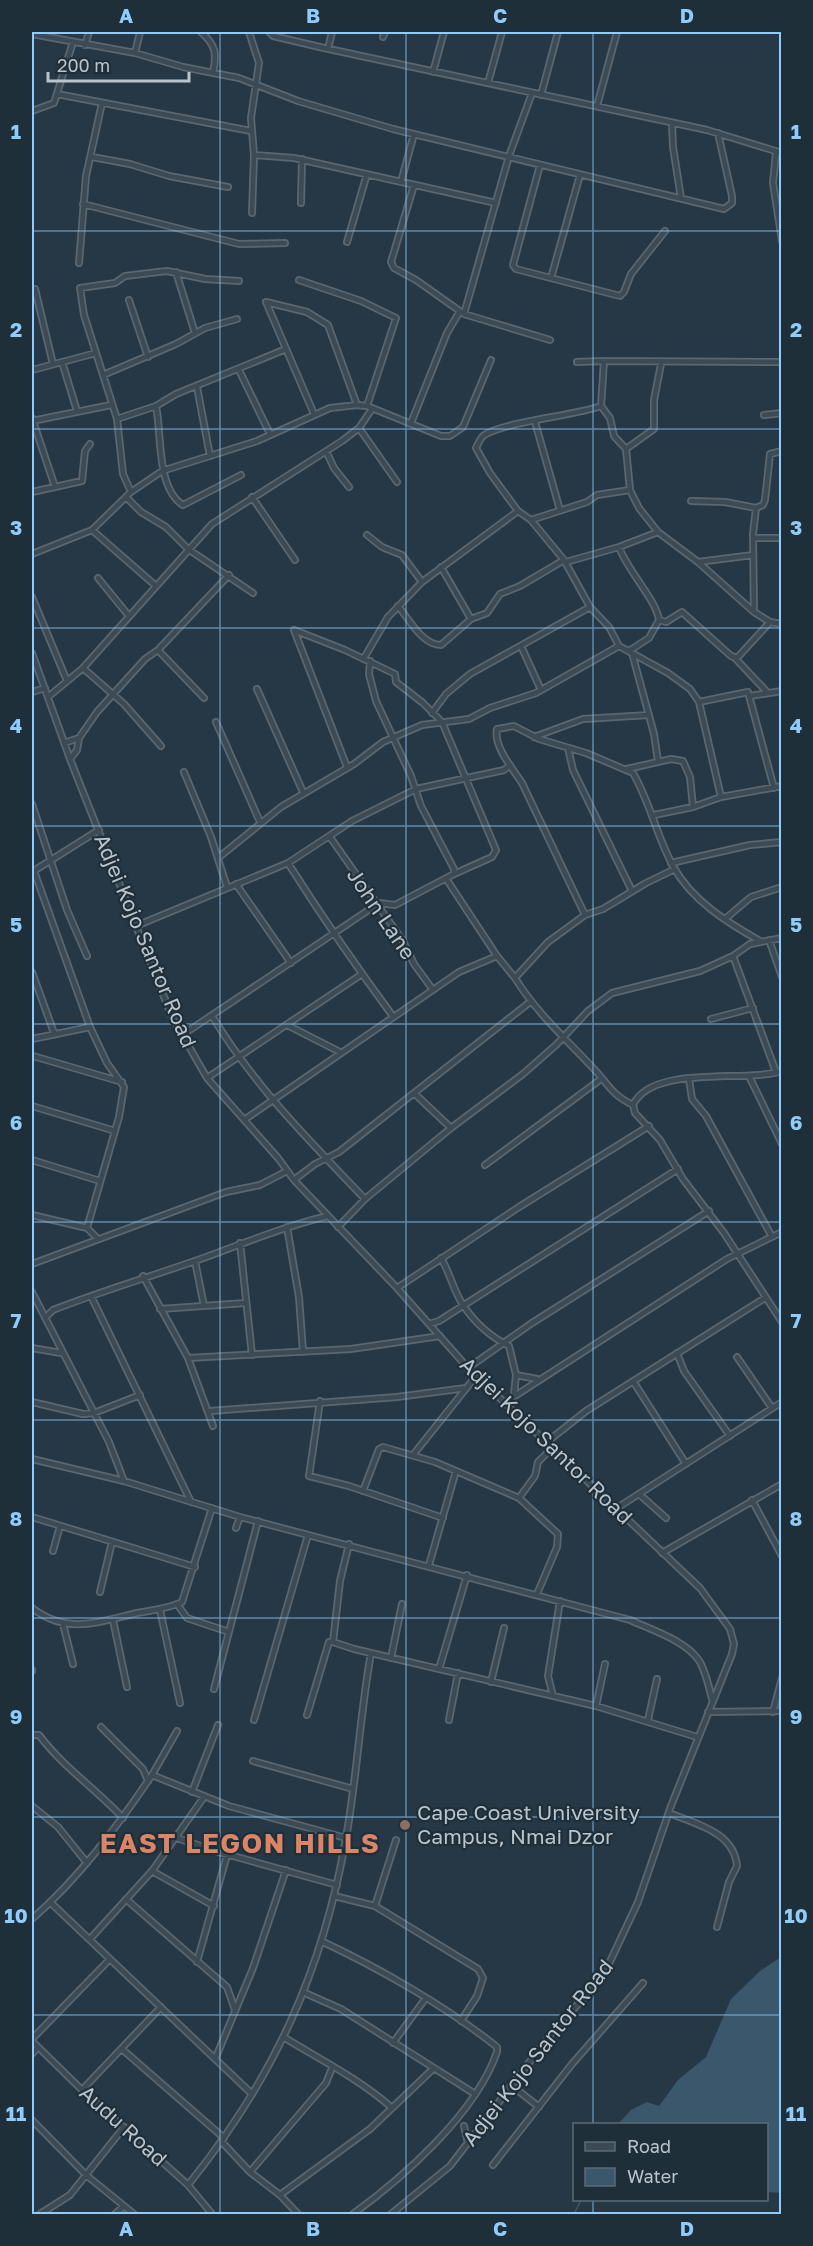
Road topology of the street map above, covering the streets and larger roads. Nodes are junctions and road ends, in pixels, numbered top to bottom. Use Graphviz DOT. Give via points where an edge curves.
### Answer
graph roads {
  1 [pos="89,32"];
  2 [pos="140,32"];
  3 [pos="201,32"];
  4 [pos="249,32"];
  5 [pos="269,32"];
  6 [pos="332,32"];
  7 [pos="444,32"];
  8 [pos="502,32"];
  9 [pos="558,32"];
  10 [pos="617,32"];
  11 [pos="38,33"];
  12 [pos="32,34"];
  13 [pos="73,42"];
  14 [pos="85,45"];
  15 [pos="328,49"];
  16 [pos="135,53"];
  17 [pos="433,72"];
  18 [pos="213,73"];
  19 [pos="258,84"];
  20 [pos="488,84"];
  21 [pos="532,93"];
  22 [pos="57,94"];
  23 [pos="541,94"];
  24 [pos="102,103"];
  25 [pos="597,106"];
  26 [pos="32,111"];
  27 [pos="672,123"];
  28 [pos="251,131"];
  29 [pos="718,133"];
  30 [pos="414,134"];
  31 [pos="779,153"];
  32 [pos="254,155"];
  33 [pos="509,156"];
  34 [pos="92,157"];
  35 [pos="303,159"];
  36 [pos="540,165"];
  37 [pos="367,174"];
  38 [pos="580,175"];
  39 [pos="401,182"];
  40 [pos="414,185"];
  41 [pos="228,187"];
  42 [pos="681,198"];
  43 [pos="301,203"];
  44 [pos="496,203"];
  45 [pos="83,204"];
  46 [pos="252,213"];
  47 [pos="665,231"];
  48 [pos="782,241"];
  49 [pos="347,242"];
  50 [pos="285,243"];
  51 [pos="79,263"];
  52 [pos="176,272"];
  53 [pos="551,278"];
  54 [pos="299,280"];
  55 [pos="240,281"];
  56 [pos="35,289"];
  57 [pos="129,300"];
  58 [pos="462,313"];
  59 [pos="237,319"];
  60 [pos="195,333"];
  61 [pos="550,340"];
  62 [pos="286,349"];
  63 [pos="96,353"];
  64 [pos="148,357"];
  65 [pos="491,360"];
  66 [pos="62,362"];
  67 [pos="577,362"];
  68 [pos="604,362"];
  69 [pos="782,362"];
  70 [pos="53,364"];
  71 [pos="661,364"];
  72 [pos="32,370"];
  73 [pos="239,370"];
  74 [pos="103,375"];
  75 [pos="197,387"];
  76 [pos="111,405"];
  77 [pos="357,405"];
  78 [pos="156,406"];
  79 [pos="601,406"];
  80 [pos="369,407"];
  81 [pos="77,411"];
  82 [pos="314,414"];
  83 [pos="782,414"];
  84 [pos="764,415"];
  85 [pos="117,419"];
  86 [pos="32,420"];
  87 [pos="535,422"];
  88 [pos="411,423"];
  89 [pos="359,428"];
  90 [pos="270,434"];
  91 [pos="90,444"];
  92 [pos="626,449"];
  93 [pos="782,450"];
  94 [pos="326,451"];
  95 [pos="210,456"];
  96 [pos="162,471"];
  97 [pos="241,475"];
  98 [pos="397,482"];
  99 [pos="55,487"];
  100 [pos="349,487"];
  101 [pos="630,490"];
  102 [pos="32,492"];
  103 [pos="131,492"];
  104 [pos="126,497"];
  105 [pos="252,497"];
  106 [pos="691,501"];
  107 [pos="756,508"];
  108 [pos="560,510"];
  109 [pos="518,511"];
  110 [pos="531,520"];
  111 [pos="92,530"];
  112 [pos="658,532"];
  113 [pos="367,535"];
  114 [pos="753,538"];
  115 [pos="782,538"];
  116 [pos="619,547"];
  117 [pos="188,549"];
  118 [pos="32,554"];
  119 [pos="753,555"];
  120 [pos="296,560"];
  121 [pos="565,561"];
  122 [pos="698,562"];
  123 [pos="441,567"];
  124 [pos="229,575"];
  125 [pos="98,578"];
  126 [pos="422,582"];
  127 [pos="156,586"];
  128 [pos="254,593"];
  129 [pos="32,597"];
  130 [pos="398,606"];
  131 [pos="590,607"];
  132 [pos="754,612"];
  133 [pos="129,616"];
  134 [pos="471,619"];
  135 [pos="659,621"];
  136 [pos="770,622"];
  137 [pos="782,624"];
  138 [pos="521,646"];
  139 [pos="619,646"];
  140 [pos="158,650"];
  141 [pos="630,652"];
  142 [pos="32,653"];
  143 [pos="734,657"];
  144 [pos="364,658"];
  145 [pos="370,661"];
  146 [pos="83,668"];
  147 [pos="67,681"];
  148 [pos="45,688"];
  149 [pos="257,689"];
  150 [pos="541,690"];
  151 [pos="782,691"];
  152 [pos="32,692"];
  153 [pos="767,692"];
  154 [pos="113,694"];
  155 [pos="750,696"];
  156 [pos="48,697"];
  157 [pos="204,698"];
  158 [pos="699,702"];
  159 [pos="432,713"];
  160 [pos="649,715"];
  161 [pos="216,722"];
  162 [pos="442,723"];
  163 [pos="534,737"];
  164 [pos="79,738"];
  165 [pos="392,738"];
  166 [pos="64,743"];
  167 [pos="161,746"];
  168 [pos="568,748"];
  169 [pos="70,759"];
  170 [pos="658,761"];
  171 [pos="510,765"];
  172 [pos="347,767"];
  173 [pos="626,769"];
  174 [pos="184,772"];
  175 [pos="464,780"];
  176 [pos="782,786"];
  177 [pos="774,788"];
  178 [pos="416,789"];
  179 [pos="303,792"];
  180 [pos="721,797"];
  181 [pos="32,804"];
  182 [pos="693,807"];
  183 [pos="654,815"];
  184 [pos="260,822"];
  185 [pos="99,830"];
  186 [pos="330,837"];
  187 [pos="782,842"];
  188 [pos="218,858"];
  189 [pos="50,860"];
  190 [pos="288,863"];
  191 [pos="671,863"];
  192 [pos="675,869"];
  193 [pos="33,872"];
  194 [pos="454,874"];
  195 [pos="447,880"];
  196 [pos="236,884"];
  197 [pos="227,887"];
  198 [pos="782,887"];
  199 [pos="632,891"];
  200 [pos="376,905"];
  201 [pos="585,915"];
  202 [pos="725,919"];
  203 [pos="136,926"];
  204 [pos="334,936"];
  205 [pos="782,939"];
  206 [pos="769,940"];
  207 [pos="760,941"];
  208 [pos="87,956"];
  209 [pos="497,956"];
  210 [pos="733,956"];
  211 [pos="291,963"];
  212 [pos="32,972"];
  213 [pos="362,974"];
  214 [pos="782,977"];
  215 [pos="515,978"];
  216 [pos="433,990"];
  217 [pos="530,1002"];
  218 [pos="753,1008"];
  219 [pos="392,1015"];
  220 [pos="212,1016"];
  221 [pos="711,1019"];
  222 [pos="287,1025"];
  223 [pos="90,1027"];
  224 [pos="54,1033"];
  225 [pos="181,1036"];
  226 [pos="563,1037"];
  227 [pos="32,1039"];
  228 [pos="340,1052"];
  229 [pos="33,1056"];
  230 [pos="237,1058"];
  231 [pos="779,1072"];
  232 [pos="749,1076"];
  233 [pos="207,1078"];
  234 [pos="601,1079"];
  235 [pos="689,1079"];
  236 [pos="122,1082"];
  237 [pos="415,1094"];
  238 [pos="272,1102"];
  239 [pos="633,1104"];
  240 [pos="32,1106"];
  241 [pos="244,1119"];
  242 [pos="649,1126"];
  243 [pos="451,1128"];
  244 [pos="115,1131"];
  245 [pos="782,1144"];
  246 [pos="326,1158"];
  247 [pos="32,1160"];
  248 [pos="485,1165"];
  249 [pos="678,1169"];
  250 [pos="287,1171"];
  251 [pos="294,1180"];
  252 [pos="100,1181"];
  253 [pos="365,1198"];
  254 [pos="709,1211"];
  255 [pos="32,1215"];
  256 [pos="328,1216"];
  257 [pos="287,1227"];
  258 [pos="338,1227"];
  259 [pos="87,1228"];
  260 [pos="781,1233"];
  261 [pos="771,1235"];
  262 [pos="98,1239"];
  263 [pos="240,1243"];
  264 [pos="737,1254"];
  265 [pos="441,1258"];
  266 [pos="195,1261"];
  267 [pos="32,1264"];
  268 [pos="143,1276"];
  269 [pos="398,1288"];
  270 [pos="32,1292"];
  271 [pos="91,1296"];
  272 [pos="765,1298"];
  273 [pos="33,1299"];
  274 [pos="246,1303"];
  275 [pos="462,1304"];
  276 [pos="204,1306"];
  277 [pos="160,1309"];
  278 [pos="46,1317"];
  279 [pos="782,1322"];
  280 [pos="429,1324"];
  281 [pos="440,1336"];
  282 [pos="501,1343"];
  283 [pos="32,1348"];
  284 [pos="303,1352"];
  285 [pos="61,1353"];
  286 [pos="677,1353"];
  287 [pos="252,1355"];
  288 [pos="737,1357"];
  289 [pos="188,1358"];
  290 [pos="468,1368"];
  291 [pos="516,1376"];
  292 [pos="476,1377"];
  293 [pos="537,1379"];
  294 [pos="633,1381"];
  295 [pos="466,1388"];
  296 [pos="140,1395"];
  297 [pos="514,1395"];
  298 [pos="320,1401"];
  299 [pos="32,1402"];
  300 [pos="782,1402"];
  301 [pos="504,1403"];
  302 [pos="772,1408"];
  303 [pos="210,1411"];
  304 [pos="94,1413"];
  305 [pos="213,1426"];
  306 [pos="730,1436"];
  307 [pos="547,1442"];
  308 [pos="552,1448"];
  309 [pos="413,1455"];
  310 [pos="32,1459"];
  311 [pos="686,1464"];
  312 [pos="456,1471"];
  313 [pos="124,1481"];
  314 [pos="782,1484"];
  315 [pos="363,1491"];
  316 [pos="639,1494"];
  317 [pos="519,1498"];
  318 [pos="752,1500"];
  319 [pos="191,1502"];
  320 [pos="212,1508"];
  321 [pos="617,1508"];
  322 [pos="32,1517"];
  323 [pos="240,1517"];
  324 [pos="442,1518"];
  325 [pos="666,1518"];
  326 [pos="258,1521"];
  327 [pos="60,1526"];
  328 [pos="236,1528"];
  329 [pos="308,1535"];
  330 [pos="112,1542"];
  331 [pos="349,1544"];
  332 [pos="53,1551"];
  333 [pos="662,1552"];
  334 [pos="782,1556"];
  335 [pos="429,1565"];
  336 [pos="195,1567"];
  337 [pos="467,1575"];
  338 [pos="100,1592"];
  339 [pos="537,1594"];
  340 [pos="560,1601"];
  341 [pos="177,1604"];
  342 [pos="402,1604"];
  343 [pos="32,1608"];
  344 [pos="160,1610"];
  345 [pos="113,1620"];
  346 [pos="63,1624"];
  347 [pos="504,1628"];
  348 [pos="229,1632"];
  349 [pos="333,1642"];
  350 [pos="371,1653"];
  351 [pos="391,1658"];
  352 [pos="605,1664"];
  353 [pos="73,1665"];
  354 [pos="439,1669"];
  355 [pos="458,1673"];
  356 [pos="782,1678"];
  357 [pos="657,1679"];
  358 [pos="491,1682"];
  359 [pos="127,1687"];
  360 [pos="214,1689"];
  361 [pos="553,1696"];
  362 [pos="713,1700"];
  363 [pos="180,1703"];
  364 [pos="596,1706"];
  365 [pos="782,1711"];
  366 [pos="708,1712"];
  367 [pos="773,1712"];
  368 [pos="307,1715"];
  369 [pos="254,1720"];
  370 [pos="449,1720"];
  371 [pos="648,1720"];
  372 [pos="218,1725"];
  373 [pos="102,1727"];
  374 [pos="177,1731"];
  375 [pos="32,1735"];
  376 [pos="698,1737"];
  377 [pos="253,1761"];
  378 [pos="152,1775"];
  379 [pos="148,1781"];
  380 [pos="353,1789"];
  381 [pos="192,1792"];
  382 [pos="204,1797"];
  383 [pos="32,1806"];
  384 [pos="669,1813"];
  385 [pos="123,1818"];
  386 [pos="177,1838"];
  387 [pos="346,1838"];
  388 [pos="396,1840"];
  389 [pos="226,1855"];
  390 [pos="87,1863"];
  391 [pos="286,1870"];
  392 [pos="152,1871"];
  393 [pos="337,1885"];
  394 [pos="334,1896"];
  395 [pos="127,1900"];
  396 [pos="50,1902"];
  397 [pos="214,1906"];
  398 [pos="375,1906"];
  399 [pos="32,1919"];
  400 [pos="717,1927"];
  401 [pos="90,1939"];
  402 [pos="321,1941"];
  403 [pos="110,1959"];
  404 [pos="197,1962"];
  405 [pos="643,1983"];
  406 [pos="305,1993"];
  407 [pos="425,1999"];
  408 [pos="161,2007"];
  409 [pos="236,2010"];
  410 [pos="461,2021"];
  411 [pos="285,2038"];
  412 [pos="32,2040"];
  413 [pos="393,2043"];
  414 [pos="38,2047"];
  415 [pos="123,2050"];
  416 [pos="32,2054"];
  417 [pos="216,2057"];
  418 [pos="332,2068"];
  419 [pos="434,2068"];
  420 [pos="511,2085"];
  421 [pos="82,2090"];
  422 [pos="252,2094"];
  423 [pos="475,2094"];
  424 [pos="391,2107"];
  425 [pos="539,2107"];
  426 [pos="32,2120"];
  427 [pos="464,2126"];
  428 [pos="124,2127"];
  429 [pos="222,2140"];
  430 [pos="468,2144"];
  431 [pos="493,2164"];
  432 [pos="250,2172"];
  433 [pos="86,2175"];
  434 [pos="188,2185"];
  435 [pos="280,2195"];
  436 [pos="124,2206"];
  437 [pos="40,2214"];
  438 [pos="115,2214"];
  439 [pos="134,2214"];
  440 [pos="212,2214"];
  441 [pos="298,2214"];
  442 [pos="353,2214"];
  443 [pos="390,2214"];
  1 -- 14 [label="street"];
  2 -- 16 [label="street"];
  3 -- 18 [label="street" via="212,41 215,51"];
  4 -- 19 [label="street" via="259,63"];
  5 -- 15 [label="street"];
  6 -- 15 [label="street"];
  7 -- 17 [label="street"];
  8 -- 20 [label="street"];
  9 -- 23 [label="street"];
  10 -- 25 [label="street"];
  11 -- 12 [label="street"];
  11 -- 13 [label="street"];
  13 -- 14 [label="street"];
  13 -- 22 [label="street"];
  14 -- 16 [label="street"];
  15 -- 17 [label="street"];
  16 -- 18 [label="street"];
  17 -- 20 [label="street"];
  18 -- 19 [label="street"];
  19 -- 28 [label="street"];
  19 -- 30 [label="street" via="298,101"];
  20 -- 21 [label="street"];
  21 -- 23 [label="street"];
  21 -- 33 [label="street"];
  22 -- 24 [label="street"];
  22 -- 26 [label="street" via="50,106"];
  23 -- 25 [label="street"];
  24 -- 28 [label="street"];
  24 -- 34 [label="street"];
  25 -- 27 [label="street"];
  27 -- 29 [label="street"];
  27 -- 42 [label="street"];
  28 -- 32 [label="street"];
  29 -- 31 [label="street"];
  29 -- 42 [label="street" via="732,203 724,209"];
  30 -- 33 [label="street"];
  30 -- 39 [label="street"];
  31 -- 48 [label="street" via="772,183"];
  32 -- 35 [label="street"];
  32 -- 46 [label="street"];
  33 -- 36 [label="street"];
  33 -- 44 [label="street"];
  34 -- 41 [label="street"];
  34 -- 45 [label="street"];
  35 -- 37 [label="street"];
  35 -- 43 [label="street"];
  36 -- 38 [label="street"];
  36 -- 53 [label="street" via="513,265 520,271"];
  37 -- 39 [label="street"];
  37 -- 49 [label="street"];
  38 -- 42 [label="street"];
  38 -- 53 [label="street"];
  39 -- 40 [label="street"];
  40 -- 44 [label="street"];
  40 -- 58 [label="street" via="391,262 394,268"];
  44 -- 58 [label="street"];
  45 -- 50 [label="street" via="239,244"];
  45 -- 51 [label="street"];
  47 -- 53 [label="street" via="631,274 620,296"];
  52 -- 55 [label="street"];
  52 -- 60 [label="street"];
  52 -- 63 [label="street" via="125,276 115,283 80,288"];
  54 -- 80 [label="street" via="361,301 396,318"];
  56 -- 70 [label="street"];
  57 -- 64 [label="street"];
  58 -- 61 [label="street"];
  58 -- 88 [label="street" via="447,333"];
  59 -- 60 [label="street"];
  60 -- 64 [label="street"];
  62 -- 73 [label="street"];
  62 -- 77 [label="street" via="266,302 307,312 328,325"];
  62 -- 82 [label="street"];
  63 -- 66 [label="street"];
  63 -- 74 [label="street"];
  64 -- 74 [label="street"];
  65 -- 88 [label="street" via="459,432 441,436"];
  66 -- 70 [label="street"];
  66 -- 81 [label="street"];
  67 -- 68 [label="street"];
  68 -- 71 [label="street"];
  68 -- 79 [label="street"];
  69 -- 71 [label="street"];
  70 -- 72 [label="street"];
  71 -- 92 [label="street" via="654,400 654,429"];
  73 -- 75 [label="street"];
  73 -- 90 [label="street"];
  74 -- 76 [label="street"];
  75 -- 78 [label="street"];
  75 -- 95 [label="street"];
  76 -- 81 [label="street"];
  76 -- 85 [label="street"];
  77 -- 80 [label="street"];
  77 -- 82 [label="street"];
  78 -- 85 [label="street"];
  78 -- 96 [label="street"];
  79 -- 87 [label="street"];
  79 -- 92 [label="street" via="614,436"];
  80 -- 88 [label="street"];
  80 -- 89 [label="street"];
  81 -- 86 [label="street"];
  82 -- 90 [label="street"];
  83 -- 84 [label="street"];
  85 -- 103 [label="street" via="123,474"];
  86 -- 99 [label="street"];
  87 -- 108 [label="street"];
  87 -- 109 [label="street" via="485,435 476,448"];
  89 -- 94 [label="street"];
  89 -- 98 [label="street"];
  90 -- 95 [label="street"];
  91 -- 99 [label="street" via="85,451 82,481"];
  92 -- 101 [label="street"];
  93 -- 107 [label="street" via="770,454 765,500"];
  94 -- 100 [label="street"];
  94 -- 105 [label="street"];
  95 -- 96 [label="street"];
  96 -- 97 [label="street" via="177,501 183,505"];
  96 -- 103 [label="street"];
  99 -- 102 [label="street"];
  101 -- 108 [label="street" via="597,495"];
  101 -- 112 [label="street"];
  103 -- 104 [label="street"];
  104 -- 111 [label="street"];
  104 -- 117 [label="street"];
  105 -- 117 [label="street" via="212,524"];
  105 -- 120 [label="street"];
  106 -- 107 [label="street"];
  107 -- 114 [label="street"];
  108 -- 110 [label="street"];
  109 -- 110 [label="street"];
  109 -- 123 [label="street"];
  110 -- 121 [label="street"];
  111 -- 118 [label="street"];
  111 -- 127 [label="street"];
  112 -- 116 [label="street"];
  112 -- 122 [label="street"];
  113 -- 126 [label="street" via="402,555"];
  114 -- 115 [label="street"];
  114 -- 119 [label="street"];
  116 -- 121 [label="street"];
  116 -- 135 [label="street"];
  117 -- 124 [label="street"];
  117 -- 127 [label="street"];
  119 -- 122 [label="street"];
  119 -- 132 [label="street"];
  121 -- 131 [label="street"];
  121 -- 134 [label="street" via="500,594 487,613"];
  122 -- 132 [label="street"];
  123 -- 126 [label="street"];
  123 -- 134 [label="street"];
  124 -- 128 [label="street"];
  124 -- 140 [label="street"];
  125 -- 133 [label="street"];
  126 -- 130 [label="street"];
  127 -- 133 [label="street"];
  129 -- 147 [label="street"];
  130 -- 134 [label="street" via="421,635 435,645 449,640"];
  130 -- 144 [label="street"];
  131 -- 138 [label="street"];
  131 -- 139 [label="street" via="609,627"];
  132 -- 136 [label="street"];
  133 -- 146 [label="street"];
  135 -- 141 [label="street" via="649,638"];
  135 -- 143 [label="street" via="666,622 682,612"];
  136 -- 137 [label="street"];
  136 -- 143 [label="street" via="744,653"];
  138 -- 150 [label="street"];
  138 -- 159 [label="street" via="470,674 446,694"];
  139 -- 141 [label="street"];
  139 -- 150 [label="street"];
  140 -- 154 [label="street"];
  140 -- 157 [label="street"];
  141 -- 158 [label="street" via="686,686"];
  141 -- 160 [label="street"];
  142 -- 148 [label="street, Adjei Kojo Santor Road"];
  143 -- 153 [label="street"];
  144 -- 145 [label="street"];
  144 -- 172 [label="street" via="294,630"];
  145 -- 159 [label="street" via="395,674 396,682"];
  145 -- 165 [label="street" via="376,701"];
  146 -- 147 [label="street"];
  146 -- 154 [label="street"];
  147 -- 156 [label="street"];
  148 -- 152 [label="street"];
  148 -- 156 [label="street, Adjei Kojo Santor Road"];
  149 -- 179 [label="street"];
  150 -- 162 [label="street" via="469,719"];
  151 -- 153 [label="street"];
  153 -- 155 [label="street"];
  154 -- 164 [label="street"];
  154 -- 167 [label="street"];
  155 -- 158 [label="street" via="747,692"];
  155 -- 177 [label="street"];
  156 -- 166 [label="street, Adjei Kojo Santor Road"];
  158 -- 180 [label="street"];
  159 -- 162 [label="street"];
  160 -- 163 [label="street" via="583,719"];
  160 -- 170 [label="street"];
  161 -- 184 [label="street"];
  162 -- 165 [label="street" via="411,729"];
  162 -- 175 [label="street"];
  163 -- 168 [label="street"];
  163 -- 171 [label="street" via="514,726 497,729 495,735"];
  164 -- 166 [label="street"];
  164 -- 169 [label="street"];
  165 -- 172 [label="street"];
  165 -- 178 [label="street"];
  166 -- 169 [label="street, Adjei Kojo Santor Road"];
  168 -- 173 [label="street"];
  168 -- 199 [label="street" via="573,770"];
  169 -- 185 [label="street, Adjei Kojo Santor Road"];
  170 -- 173 [label="street"];
  170 -- 182 [label="street" via="678,759 686,764"];
  171 -- 175 [label="street"];
  171 -- 201 [label="street"];
  172 -- 179 [label="street"];
  173 -- 183 [label="street" via="634,774"];
  174 -- 188 [label="street"];
  175 -- 178 [label="street"];
  175 -- 194 [label="street" via="496,850 492,857"];
  176 -- 177 [label="street"];
  177 -- 180 [label="street"];
  178 -- 186 [label="street" via="352,821"];
  178 -- 194 [label="street"];
  179 -- 184 [label="street"];
  180 -- 182 [label="street"];
  181 -- 189 [label="street"];
  182 -- 183 [label="street"];
  183 -- 191 [label="street"];
  184 -- 188 [label="street"];
  185 -- 189 [label="street"];
  185 -- 203 [label="street, Adjei Kojo Santor Road"];
  186 -- 190 [label="street"];
  186 -- 200 [label="street, John Lane"];
  187 -- 191 [label="street" via="750,845"];
  188 -- 197 [label="street"];
  189 -- 193 [label="street"];
  189 -- 208 [label="street"];
  190 -- 196 [label="street"];
  190 -- 204 [label="street"];
  191 -- 192 [label="street"];
  192 -- 199 [label="street"];
  192 -- 202 [label="street" via="689,889"];
  193 -- 223 [label="street"];
  194 -- 195 [label="street"];
  195 -- 200 [label="street" via="395,905"];
  195 -- 209 [label="street"];
  196 -- 197 [label="street"];
  196 -- 211 [label="street"];
  197 -- 203 [label="street"];
  198 -- 202 [label="street" via="751,897"];
  199 -- 201 [label="street"];
  200 -- 204 [label="street"];
  200 -- 216 [label="street, John Lane"];
  201 -- 215 [label="street" via="548,942"];
  202 -- 207 [label="street"];
  203 -- 225 [label="street, Adjei Kojo Santor Road"];
  204 -- 211 [label="street"];
  204 -- 213 [label="street"];
  205 -- 206 [label="street"];
  206 -- 207 [label="street"];
  206 -- 214 [label="street"];
  207 -- 210 [label="street"];
  209 -- 215 [label="street"];
  209 -- 216 [label="street" via="470,966"];
  210 -- 218 [label="street"];
  210 -- 226 [label="street" via="700,971 612,993"];
  211 -- 220 [label="street"];
  212 -- 224 [label="street"];
  213 -- 219 [label="street"];
  213 -- 222 [label="street"];
  215 -- 217 [label="street"];
  216 -- 219 [label="street"];
  217 -- 226 [label="street"];
  217 -- 237 [label="street"];
  218 -- 221 [label="street"];
  218 -- 231 [label="street"];
  219 -- 228 [label="street"];
  220 -- 225 [label="street"];
  220 -- 230 [label="street"];
  222 -- 228 [label="street"];
  222 -- 230 [label="street"];
  223 -- 224 [label="street"];
  223 -- 236 [label="street" via="107,1063"];
  224 -- 227 [label="street"];
  225 -- 233 [label="street, Adjei Kojo Santor Road"];
  226 -- 234 [label="street"];
  226 -- 243 [label="street" via="523,1074"];
  228 -- 238 [label="street"];
  229 -- 236 [label="street"];
  230 -- 233 [label="street"];
  230 -- 238 [label="street"];
  231 -- 232 [label="street"];
  232 -- 235 [label="street" via="712,1074"];
  232 -- 245 [label="street"];
  233 -- 241 [label="street, Adjei Kojo Santor Road"];
  234 -- 239 [label="street" via="617,1097"];
  234 -- 248 [label="street"];
  235 -- 239 [label="street" via="649,1088"];
  235 -- 261 [label="street" via="694,1103 706,1116"];
  236 -- 244 [label="street" via="124,1090"];
  237 -- 243 [label="street"];
  237 -- 246 [label="street"];
  238 -- 241 [label="street"];
  238 -- 246 [label="street"];
  239 -- 242 [label="street" via="635,1113"];
  240 -- 244 [label="street"];
  241 -- 250 [label="street, Adjei Kojo Santor Road"];
  242 -- 249 [label="street"];
  242 -- 265 [label="street"];
  243 -- 253 [label="street"];
  244 -- 252 [label="street"];
  246 -- 251 [label="street"];
  246 -- 253 [label="street"];
  247 -- 252 [label="street"];
  249 -- 254 [label="street"];
  249 -- 275 [label="street"];
  250 -- 251 [label="street, Adjei Kojo Santor Road"];
  250 -- 262 [label="street" via="260,1185 226,1192"];
  251 -- 256 [label="street, Adjei Kojo Santor Road"];
  252 -- 259 [label="street"];
  253 -- 258 [label="street"];
  254 -- 264 [label="street"];
  254 -- 282 [label="street"];
  255 -- 259 [label="street"];
  256 -- 257 [label="street"];
  256 -- 258 [label="street, Adjei Kojo Santor Road"];
  257 -- 263 [label="street"];
  257 -- 284 [label="street" via="299,1297"];
  258 -- 269 [label="street, Adjei Kojo Santor Road"];
  259 -- 262 [label="street"];
  260 -- 261 [label="street"];
  261 -- 264 [label="street"];
  262 -- 267 [label="street"];
  263 -- 266 [label="street"];
  263 -- 274 [label="street"];
  264 -- 272 [label="street"];
  264 -- 293 [label="street"];
  265 -- 269 [label="street"];
  265 -- 275 [label="street"];
  266 -- 268 [label="street"];
  266 -- 276 [label="street"];
  268 -- 271 [label="street"];
  268 -- 277 [label="street"];
  269 -- 280 [label="street, Adjei Kojo Santor Road"];
  270 -- 273 [label="street"];
  271 -- 278 [label="street" via="53,1310"];
  271 -- 296 [label="street"];
  272 -- 279 [label="street"];
  272 -- 286 [label="street"];
  273 -- 278 [label="street"];
  274 -- 276 [label="street"];
  274 -- 287 [label="street"];
  275 -- 280 [label="street"];
  275 -- 282 [label="street"];
  276 -- 277 [label="street"];
  277 -- 289 [label="street"];
  278 -- 285 [label="street"];
  280 -- 281 [label="street, Adjei Kojo Santor Road"];
  281 -- 284 [label="street"];
  281 -- 290 [label="street, Adjei Kojo Santor Road"];
  282 -- 290 [label="street"];
  282 -- 291 [label="street" via="509,1346"];
  283 -- 285 [label="street"];
  284 -- 287 [label="street"];
  285 -- 304 [label="street"];
  286 -- 294 [label="street"];
  286 -- 306 [label="street" via="684,1371"];
  287 -- 289 [label="street"];
  288 -- 302 [label="street"];
  289 -- 303 [label="street"];
  290 -- 292 [label="street, Adjei Kojo Santor Road"];
  291 -- 293 [label="street"];
  291 -- 297 [label="street"];
  292 -- 295 [label="street"];
  292 -- 301 [label="street, Adjei Kojo Santor Road"];
  293 -- 297 [label="street"];
  294 -- 307 [label="street"];
  294 -- 311 [label="street"];
  295 -- 298 [label="street"];
  295 -- 309 [label="street"];
  296 -- 304 [label="street"];
  296 -- 319 [label="street"];
  297 -- 301 [label="street"];
  298 -- 303 [label="street"];
  298 -- 315 [label="street" via="309,1476"];
  299 -- 304 [label="street" via="73,1413"];
  300 -- 302 [label="street"];
  301 -- 307 [label="street, Adjei Kojo Santor Road"];
  302 -- 306 [label="street"];
  303 -- 305 [label="street"];
  304 -- 313 [label="street"];
  306 -- 311 [label="street"];
  307 -- 308 [label="street, Adjei Kojo Santor Road"];
  308 -- 317 [label="street" via="538,1462 533,1480"];
  308 -- 321 [label="street, Adjei Kojo Santor Road"];
  309 -- 312 [label="street"];
  309 -- 315 [label="street" via="381,1447"];
  310 -- 313 [label="street"];
  311 -- 316 [label="street"];
  312 -- 317 [label="street"];
  312 -- 324 [label="street"];
  313 -- 319 [label="street"];
  314 -- 318 [label="street"];
  315 -- 324 [label="street"];
  316 -- 321 [label="street"];
  316 -- 325 [label="street"];
  317 -- 339 [label="street" via="558,1534 558,1547"];
  318 -- 333 [label="street"];
  318 -- 334 [label="street"];
  319 -- 320 [label="street"];
  320 -- 323 [label="street"];
  320 -- 336 [label="street"];
  321 -- 333 [label="street, Adjei Kojo Santor Road"];
  322 -- 327 [label="street"];
  323 -- 326 [label="street"];
  323 -- 328 [label="street"];
  324 -- 335 [label="street"];
  326 -- 329 [label="street"];
  326 -- 348 [label="street"];
  327 -- 330 [label="street"];
  327 -- 332 [label="street"];
  329 -- 331 [label="street"];
  329 -- 369 [label="street"];
  330 -- 336 [label="street"];
  330 -- 338 [label="street"];
  331 -- 335 [label="street"];
  331 -- 349 [label="street"];
  333 -- 362 [label="street, Adjei Kojo Santor Road" via="703,1591 732,1635 732,1654"];
  335 -- 337 [label="street"];
  336 -- 341 [label="street" via="184,1598"];
  337 -- 339 [label="street"];
  337 -- 354 [label="street"];
  339 -- 340 [label="street"];
  340 -- 361 [label="street" via="548,1676"];
  340 -- 362 [label="street" via="630,1620 689,1650 700,1662"];
  341 -- 344 [label="street"];
  341 -- 348 [label="street" via="187,1618"];
  342 -- 351 [label="street"];
  343 -- 346 [label="street"];
  344 -- 345 [label="street"];
  344 -- 363 [label="street"];
  345 -- 346 [label="street"];
  345 -- 359 [label="street"];
  346 -- 353 [label="street"];
  347 -- 358 [label="street"];
  348 -- 360 [label="street"];
  349 -- 350 [label="street"];
  349 -- 368 [label="street" via="329,1642"];
  350 -- 351 [label="street"];
  350 -- 380 [label="street"];
  351 -- 354 [label="street"];
  352 -- 364 [label="street"];
  354 -- 355 [label="street"];
  355 -- 358 [label="street"];
  355 -- 370 [label="street"];
  356 -- 367 [label="street"];
  357 -- 371 [label="street"];
  358 -- 361 [label="street"];
  361 -- 364 [label="street"];
  362 -- 366 [label="street, Adjei Kojo Santor Road"];
  364 -- 371 [label="street"];
  365 -- 367 [label="street"];
  366 -- 367 [label="street"];
  366 -- 376 [label="street, Adjei Kojo Santor Road"];
  371 -- 376 [label="street"];
  372 -- 381 [label="street"];
  373 -- 379 [label="street" via="143,1769"];
  374 -- 378 [label="street"];
  375 -- 385 [label="street" via="39,1735 80,1780"];
  376 -- 384 [label="street, Adjei Kojo Santor Road"];
  377 -- 380 [label="street"];
  378 -- 379 [label="street"];
  378 -- 381 [label="street"];
  379 -- 385 [label="street"];
  380 -- 387 [label="street"];
  381 -- 382 [label="street"];
  382 -- 386 [label="street"];
  382 -- 387 [label="street"];
  383 -- 390 [label="street" via="58,1827"];
  384 -- 400 [label="street" via="723,1836 731,1846 737,1866"];
  384 -- 420 [label="street, Adjei Kojo Santor Road" via="638,1902 607,1968"];
  385 -- 390 [label="street"];
  386 -- 389 [label="street"];
  386 -- 392 [label="street"];
  387 -- 393 [label="street"];
  388 -- 398 [label="street"];
  389 -- 391 [label="street"];
  389 -- 397 [label="street"];
  390 -- 396 [label="street"];
  391 -- 393 [label="street"];
  391 -- 409 [label="street"];
  392 -- 395 [label="street"];
  392 -- 397 [label="street"];
  393 -- 394 [label="street"];
  394 -- 398 [label="street"];
  394 -- 402 [label="street"];
  395 -- 401 [label="street"];
  395 -- 404 [label="street"];
  396 -- 399 [label="street"];
  396 -- 401 [label="street"];
  397 -- 404 [label="street"];
  398 -- 410 [label="street" via="478,1969 483,1978"];
  401 -- 403 [label="street"];
  402 -- 406 [label="street"];
  402 -- 407 [label="street" via="365,1962"];
  403 -- 408 [label="street"];
  403 -- 412 [label="street"];
  404 -- 409 [label="street" via="226,1987"];
  405 -- 425 [label="street"];
  406 -- 411 [label="street"];
  406 -- 413 [label="street" via="340,2009"];
  407 -- 410 [label="street"];
  407 -- 413 [label="street"];
  408 -- 415 [label="street"];
  408 -- 417 [label="street"];
  409 -- 417 [label="street"];
  410 -- 423 [label="street" via="497,2047"];
  411 -- 418 [label="street"];
  411 -- 422 [label="street"];
  412 -- 414 [label="street, Audu Road"];
  413 -- 419 [label="street"];
  414 -- 416 [label="street"];
  414 -- 421 [label="street, Audu Road"];
  415 -- 421 [label="street"];
  415 -- 429 [label="street"];
  417 -- 422 [label="street"];
  418 -- 424 [label="street" via="362,2083"];
  418 -- 432 [label="street" via="326,2083"];
  419 -- 423 [label="street"];
  419 -- 424 [label="street"];
  420 -- 425 [label="street"];
  420 -- 430 [label="street, Adjei Kojo Santor Road"];
  421 -- 428 [label="street, Audu Road"];
  422 -- 429 [label="street"];
  423 -- 442 [label="street" via="420,2159"];
  424 -- 435 [label="street" via="370,2128"];
  425 -- 431 [label="street"];
  426 -- 433 [label="street"];
  427 -- 430 [label="street"];
  428 -- 433 [label="street"];
  428 -- 434 [label="street, Audu Road"];
  429 -- 432 [label="street"];
  429 -- 434 [label="street"];
  430 -- 443 [label="street, Adjei Kojo Santor Road" via="450,2166"];
  432 -- 435 [label="street"];
  433 -- 436 [label="street"];
  433 -- 437 [label="street" via="70,2195"];
  434 -- 440 [label="street, Audu Road"];
  435 -- 441 [label="street"];
  436 -- 438 [label="street"];
  436 -- 439 [label="street"];
}
